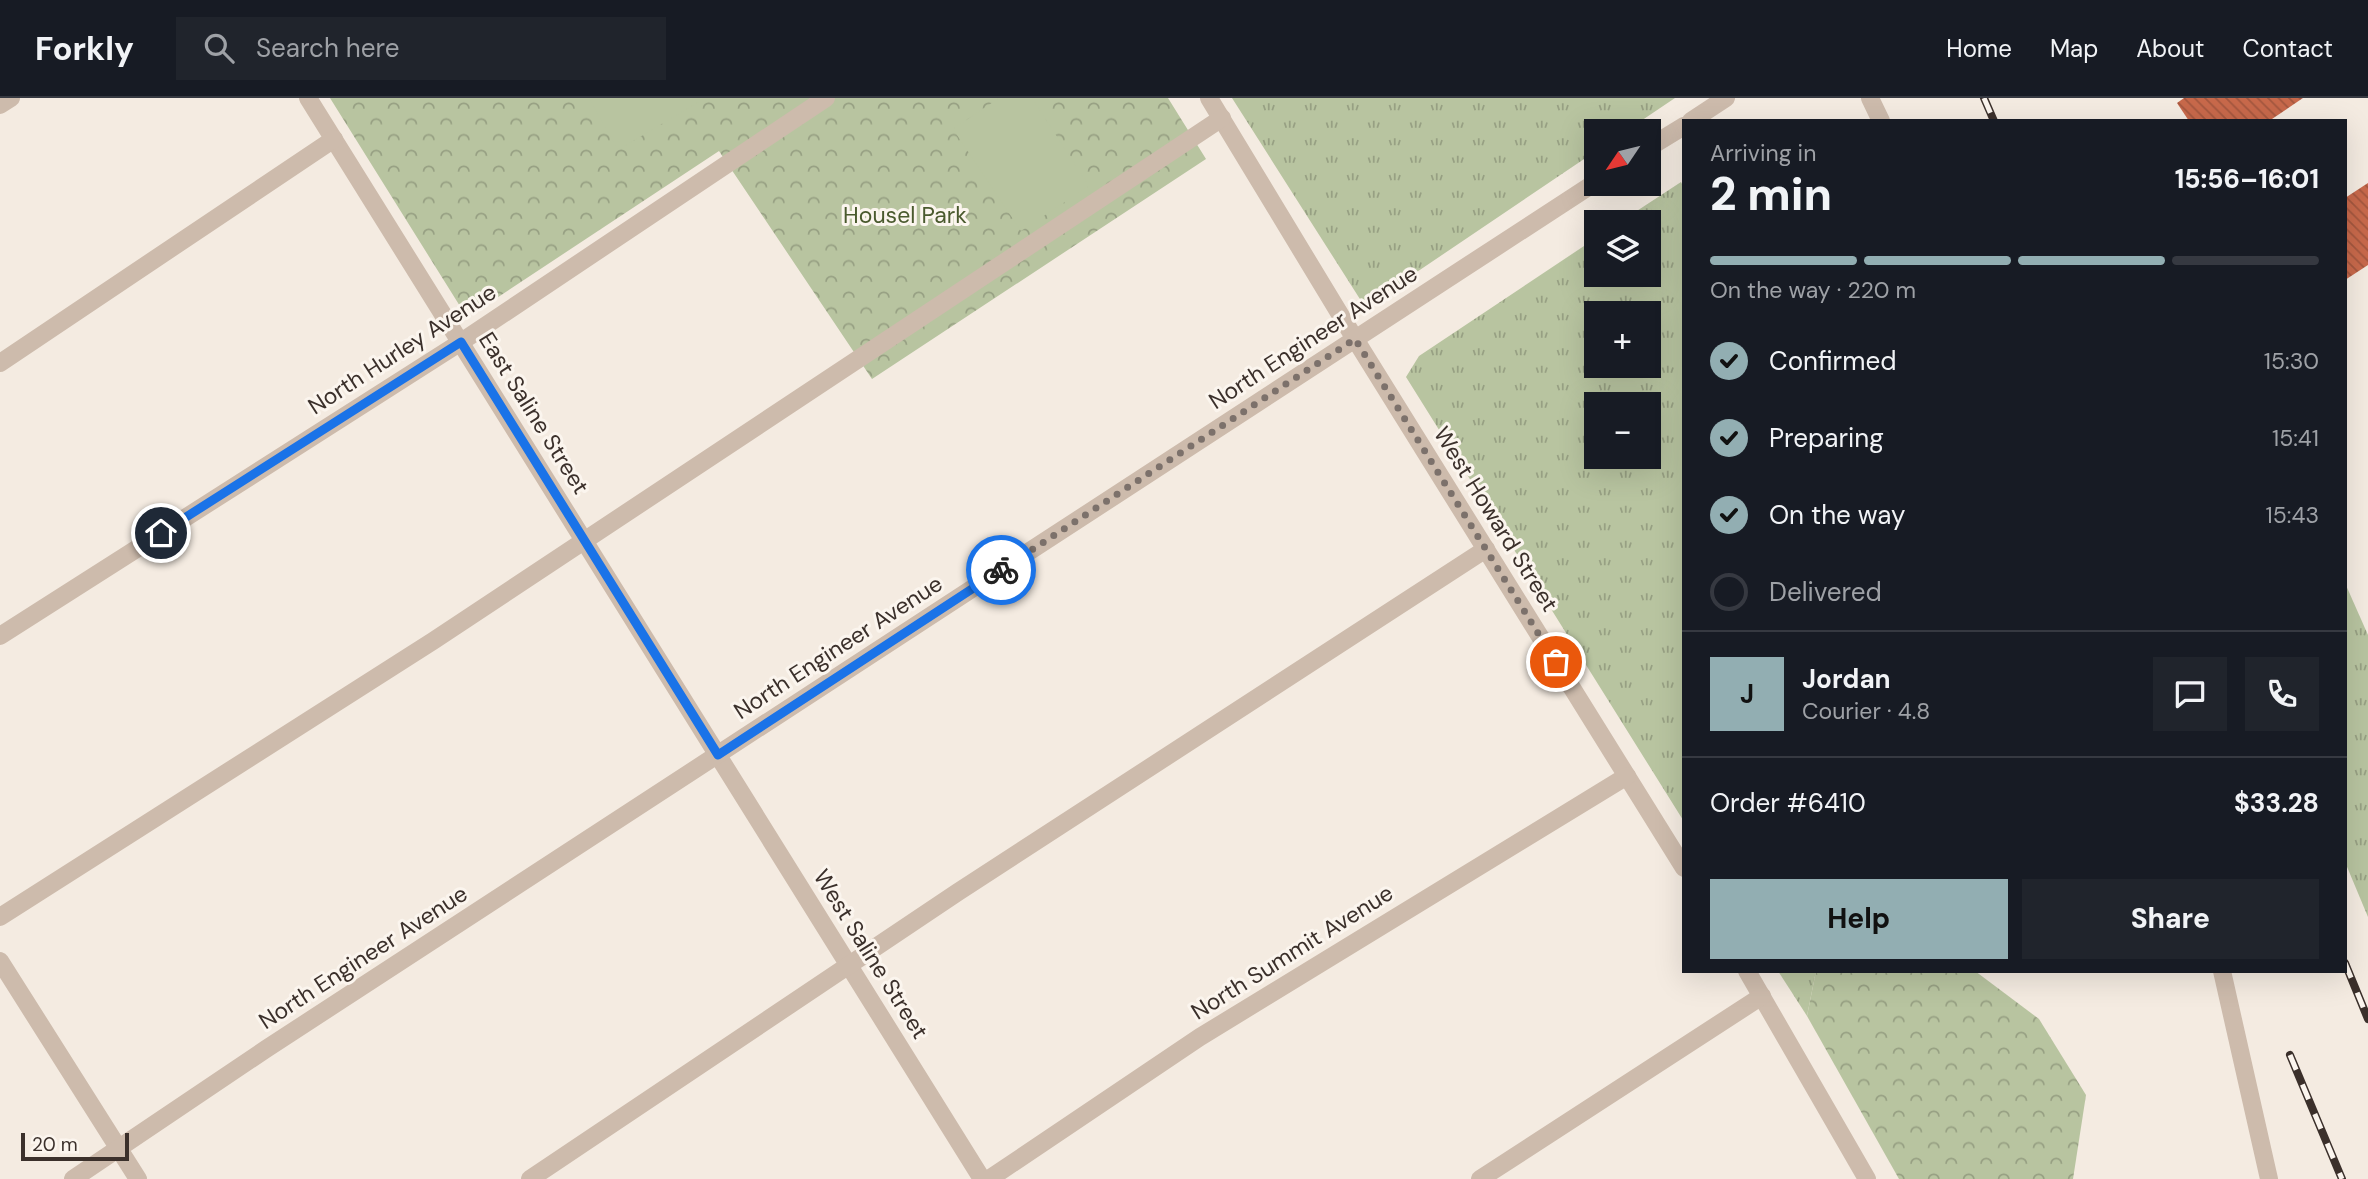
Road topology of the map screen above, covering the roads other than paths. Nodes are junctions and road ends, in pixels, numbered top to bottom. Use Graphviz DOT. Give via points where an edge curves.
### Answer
graph roads {
  1 [pos="11,98"];
  2 [pos="308,98"];
  3 [pos="826,98"];
  4 [pos="1209,98"];
  5 [pos="1726,98"];
  6 [pos="1870,98"];
  7 [pos="0,105"];
  8 [pos="1222,118"];
  9 [pos="1694,119"];
  10 [pos="1880,119"];
  11 [pos="1682,127"];
  12 [pos="334,139"];
  13 [pos="1661,140"];
  14 [pos="1584,191"];
  15 [pos="1355,339"];
  16 [pos="461,342"];
  17 [pos="0,363"];
  18 [pos="584,540"];
  19 [pos="1486,549"];
  20 [pos="0,636"];
  21 [pos="718,755"];
  22 [pos="1627,776"];
  23 [pos="1682,865"];
  24 [pos="0,918"];
  25 [pos="0,961"];
  26 [pos="848,965"];
  27 [pos="1748,973"];
  28 [pos="2221,973"];
  29 [pos="1762,996"];
  30 [pos="118,1148"];
  31 [pos="73,1179"];
  32 [pos="138,1179"];
  33 [pos="530,1179"];
  34 [pos="982,1179"];
  35 [pos="989,1179"];
  36 [pos="1480,1179"];
  37 [pos="1867,1179"];
  38 [pos="2269,1179"];
  1 -- 7 [label="street"];
  2 -- 12 [label="street, East Saline Street"];
  3 -- 16 [label="street, North Hurley Avenue"];
  4 -- 8 [label="street, West Howard Street"];
  5 -- 9 [label="street"];
  6 -- 10 [label="street"];
  8 -- 15 [label="street, West Howard Street"];
  8 -- 18 [label="street"];
  11 -- 13 [label="street"];
  12 -- 16 [label="street, East Saline Street"];
  12 -- 17 [label="street"];
  14 -- 15 [label="street, North Engineer Avenue"];
  15 -- 19 [label="street, West Howard Street"];
  15 -- 21 [label="street, North Engineer Avenue"];
  16 -- 18 [label="street, East Saline Street"];
  16 -- 20 [label="street, North Hurley Avenue"];
  18 -- 21 [label="street, East Saline Street"];
  18 -- 24 [label="street"];
  19 -- 22 [label="street, West Howard Street"];
  19 -- 26 [label="street"];
  21 -- 26 [label="street, West Saline Street"];
  21 -- 30 [label="street, North Engineer Avenue"];
  22 -- 23 [label="street, West Howard Street"];
  22 -- 35 [label="street, North Summit Avenue" via="1200,1037"];
  25 -- 30 [label="street"];
  26 -- 33 [label="street"];
  26 -- 34 [label="street, West Saline Street"];
  27 -- 29 [label="street"];
  28 -- 38 [label="street"];
  29 -- 36 [label="street"];
  29 -- 37 [label="street"];
  30 -- 31 [label="street, North Engineer Avenue"];
  30 -- 32 [label="street"];
}
